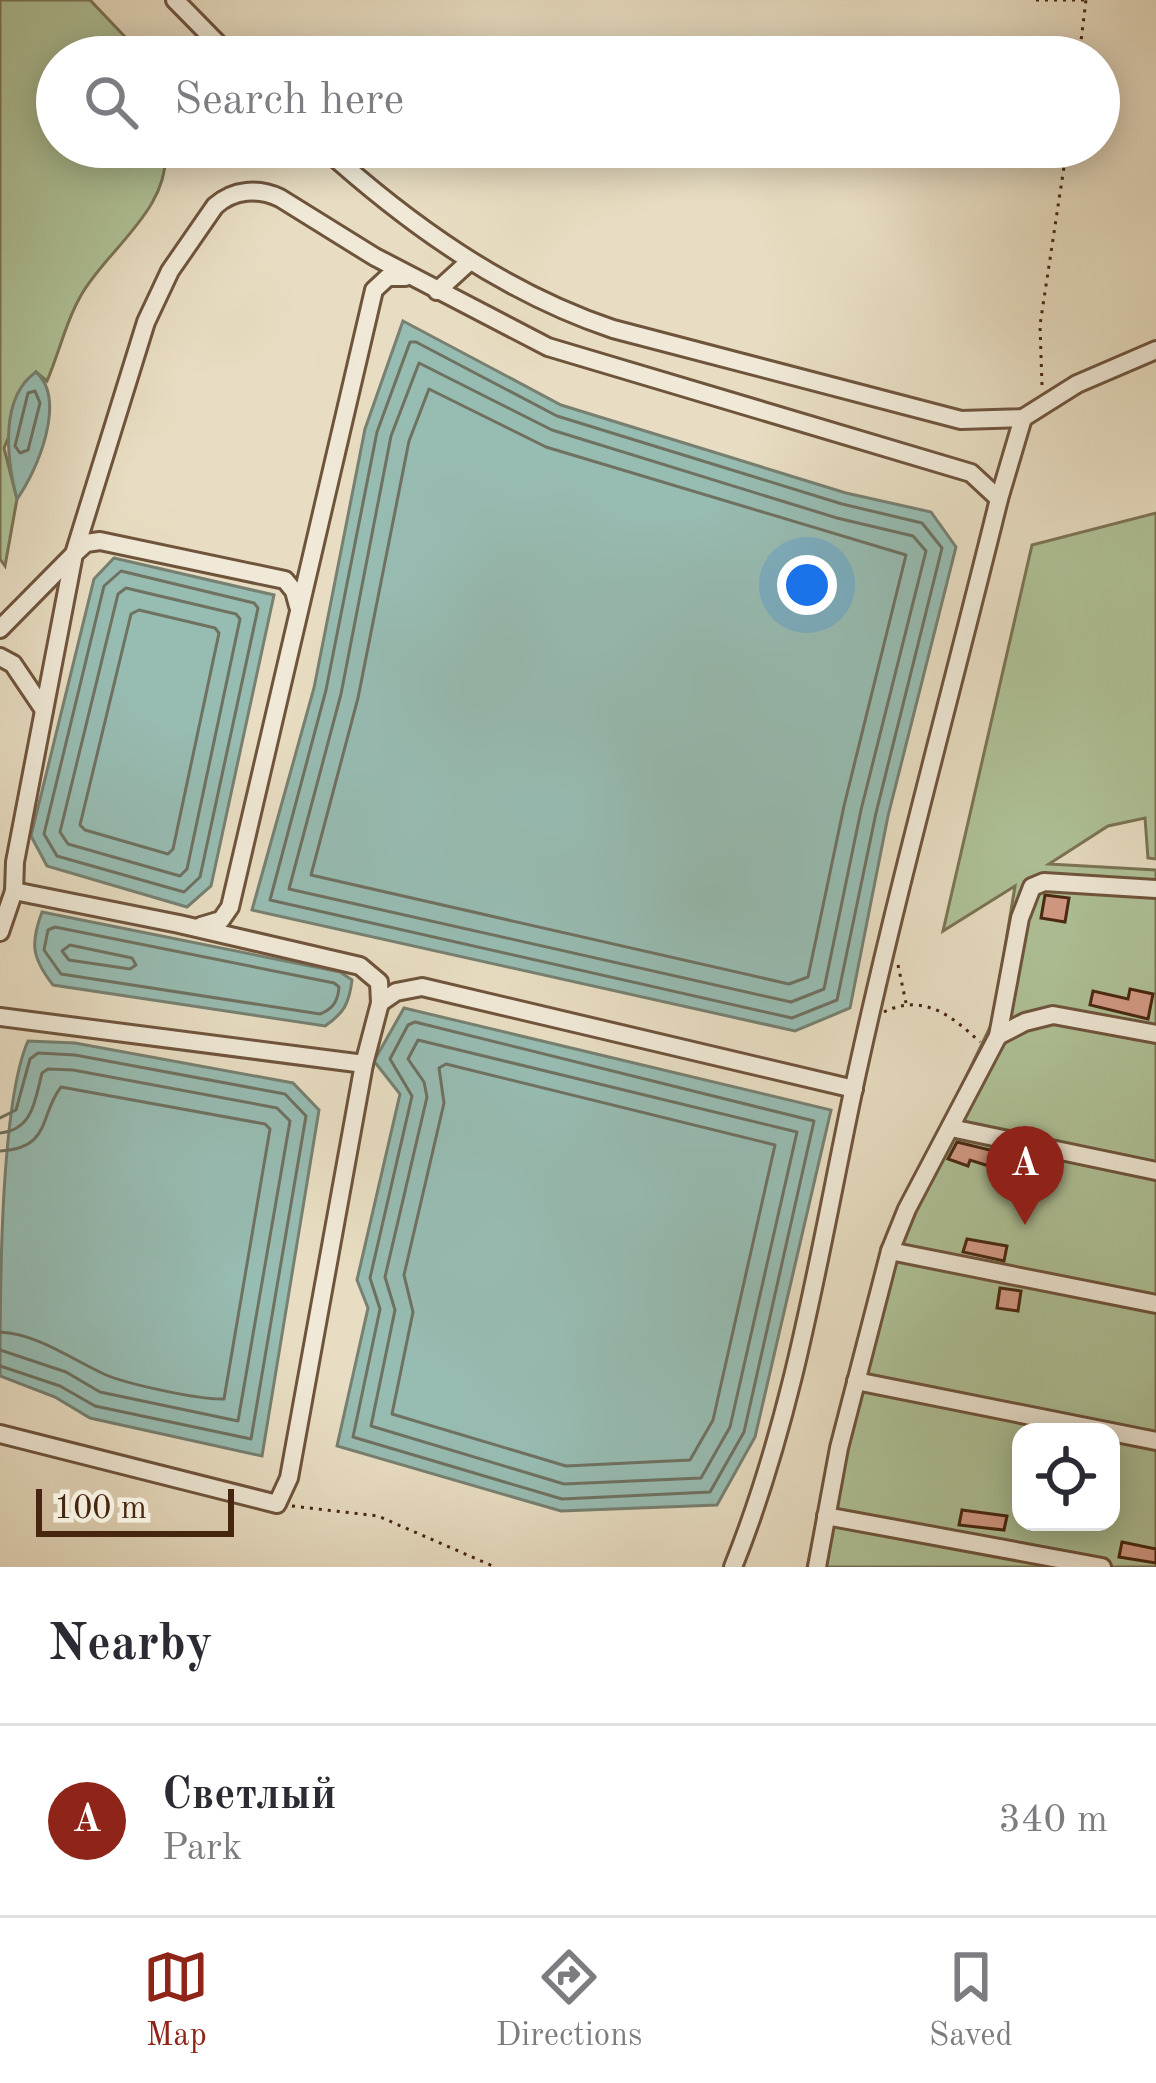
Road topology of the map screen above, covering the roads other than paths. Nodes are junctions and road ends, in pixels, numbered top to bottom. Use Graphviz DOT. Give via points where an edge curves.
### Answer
graph roads {
  1 [pos="175,0"];
  2 [pos="210,36"];
  3 [pos="350,168"];
  4 [pos="470,261"];
  5 [pos="412,277"];
  6 [pos="437,291"];
  7 [pos="1156,350"];
  8 [pos="1023,418"];
  9 [pos="999,499"];
  10 [pos="74,554"];
  11 [pos="310,562"];
  12 [pos="284,580"];
  13 [pos="298,606"];
  14 [pos="0,629"];
  15 [pos="0,658"];
  16 [pos="44,710"];
  17 [pos="1156,889"];
  18 [pos="14,891"];
  19 [pos="230,907"];
  20 [pos="194,927"];
  21 [pos="0,932"];
  22 [pos="248,940"];
  23 [pos="360,966"];
  24 [pos="422,986"];
  25 [pos="380,1003"];
  26 [pos="0,1018"];
  27 [pos="1156,1034"];
  28 [pos="994,1044"];
  29 [pos="364,1064"];
  30 [pos="854,1089"];
  31 [pos="951,1128"];
  32 [pos="1156,1171"];
  33 [pos="890,1251"];
  34 [pos="1156,1304"];
  35 [pos="856,1382"];
  36 [pos="0,1434"];
  37 [pos="1156,1441"];
  38 [pos="826,1516"];
  39 [pos="733,1567"];
  40 [pos="817,1567"];
  41 [pos="1102,1567"];
  1 -- 2 [label="street"];
  3 -- 4 [label="street"];
  4 -- 6 [label="street"];
  4 -- 8 [label="street" via="563,312 613,329 961,420"];
  5 -- 6 [label="street"];
  5 -- 10 [label="street" via="267,192 224,197 199,224 146,322"];
  5 -- 11 [label="street" via="388,277 374,290"];
  6 -- 9 [label="street" via="548,347 971,473"];
  7 -- 8 [label="street"];
  8 -- 9 [label="street"];
  9 -- 30 [label="street"];
  10 -- 12 [label="street" via="100,541"];
  10 -- 14 [label="street"];
  10 -- 16 [label="street"];
  11 -- 12 [label="street"];
  11 -- 13 [label="street"];
  12 -- 13 [label="street"];
  13 -- 19 [label="street"];
  15 -- 16 [label="street" via="13,664"];
  16 -- 18 [label="street"];
  17 -- 28 [label="street" via="1032,887"];
  18 -- 20 [label="street"];
  18 -- 21 [label="street"];
  19 -- 20 [label="street" via="221,920"];
  19 -- 22 [label="street"];
  20 -- 22 [label="street"];
  22 -- 23 [label="street"];
  23 -- 24 [label="street"];
  23 -- 25 [label="street" via="379,982"];
  24 -- 25 [label="street"];
  24 -- 30 [label="street"];
  25 -- 29 [label="street"];
  26 -- 29 [label="street"];
  27 -- 28 [label="street" via="1053,1015 1024,1022"];
  28 -- 31 [label="street"];
  29 -- 36 [label="street" via="289,1478 277,1504"];
  30 -- 39 [label="street" via="808,1321 760,1501"];
  31 -- 32 [label="street"];
  31 -- 33 [label="street"];
  33 -- 34 [label="street"];
  33 -- 35 [label="street"];
  35 -- 37 [label="street"];
  35 -- 38 [label="street"];
  38 -- 40 [label="street"];
  38 -- 41 [label="street"];
}
